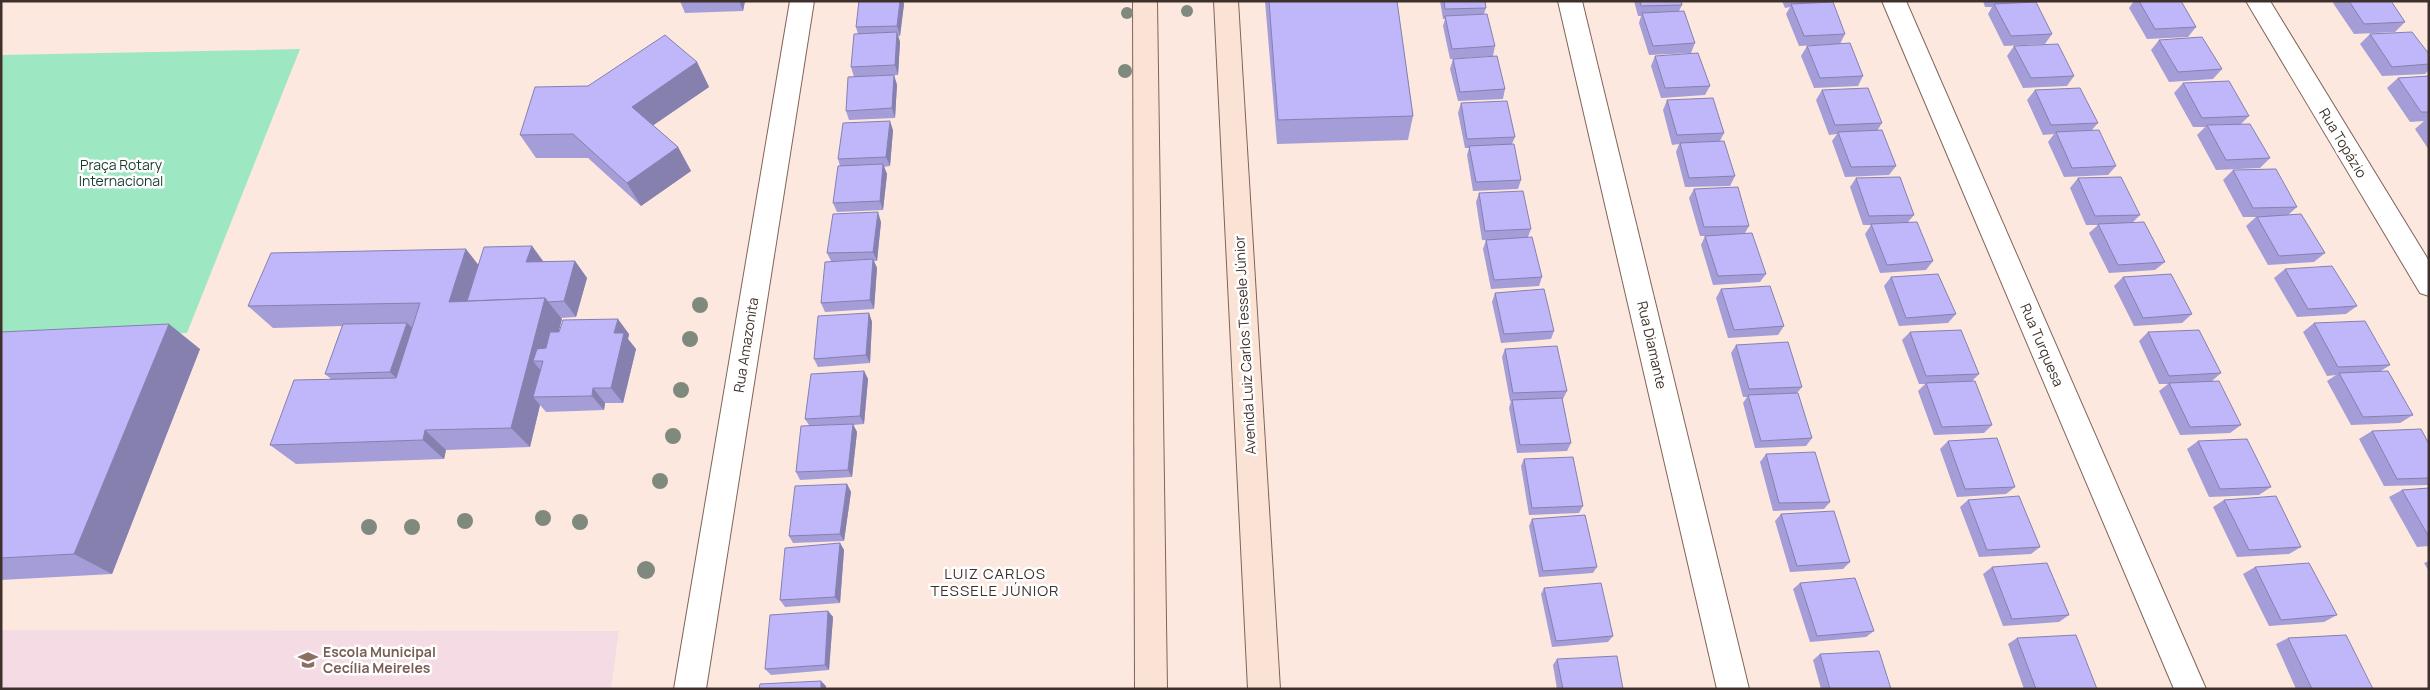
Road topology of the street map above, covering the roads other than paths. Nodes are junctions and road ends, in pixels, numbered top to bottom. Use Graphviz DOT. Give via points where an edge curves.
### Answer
graph roads {
  1 [pos="802,1"];
  2 [pos="1145,1"];
  3 [pos="1226,1"];
  4 [pos="1570,1"];
  5 [pos="1894,1"];
  6 [pos="2258,1"];
  7 [pos="2429,285"];
  8 [pos="690,689"];
  9 [pos="1151,689"];
  10 [pos="1264,689"];
  11 [pos="1734,689"];
  12 [pos="2190,689"];
  1 -- 8 [label="street, Rua Amazonita"];
  2 -- 9 [label="street"];
  3 -- 10 [label="street, Avenida Luiz Carlos Tessele Júnior"];
  4 -- 11 [label="street, Rua Diamante"];
  5 -- 12 [label="street, Rua Turquesa"];
  6 -- 7 [label="street, Rua Topázio"];
}
